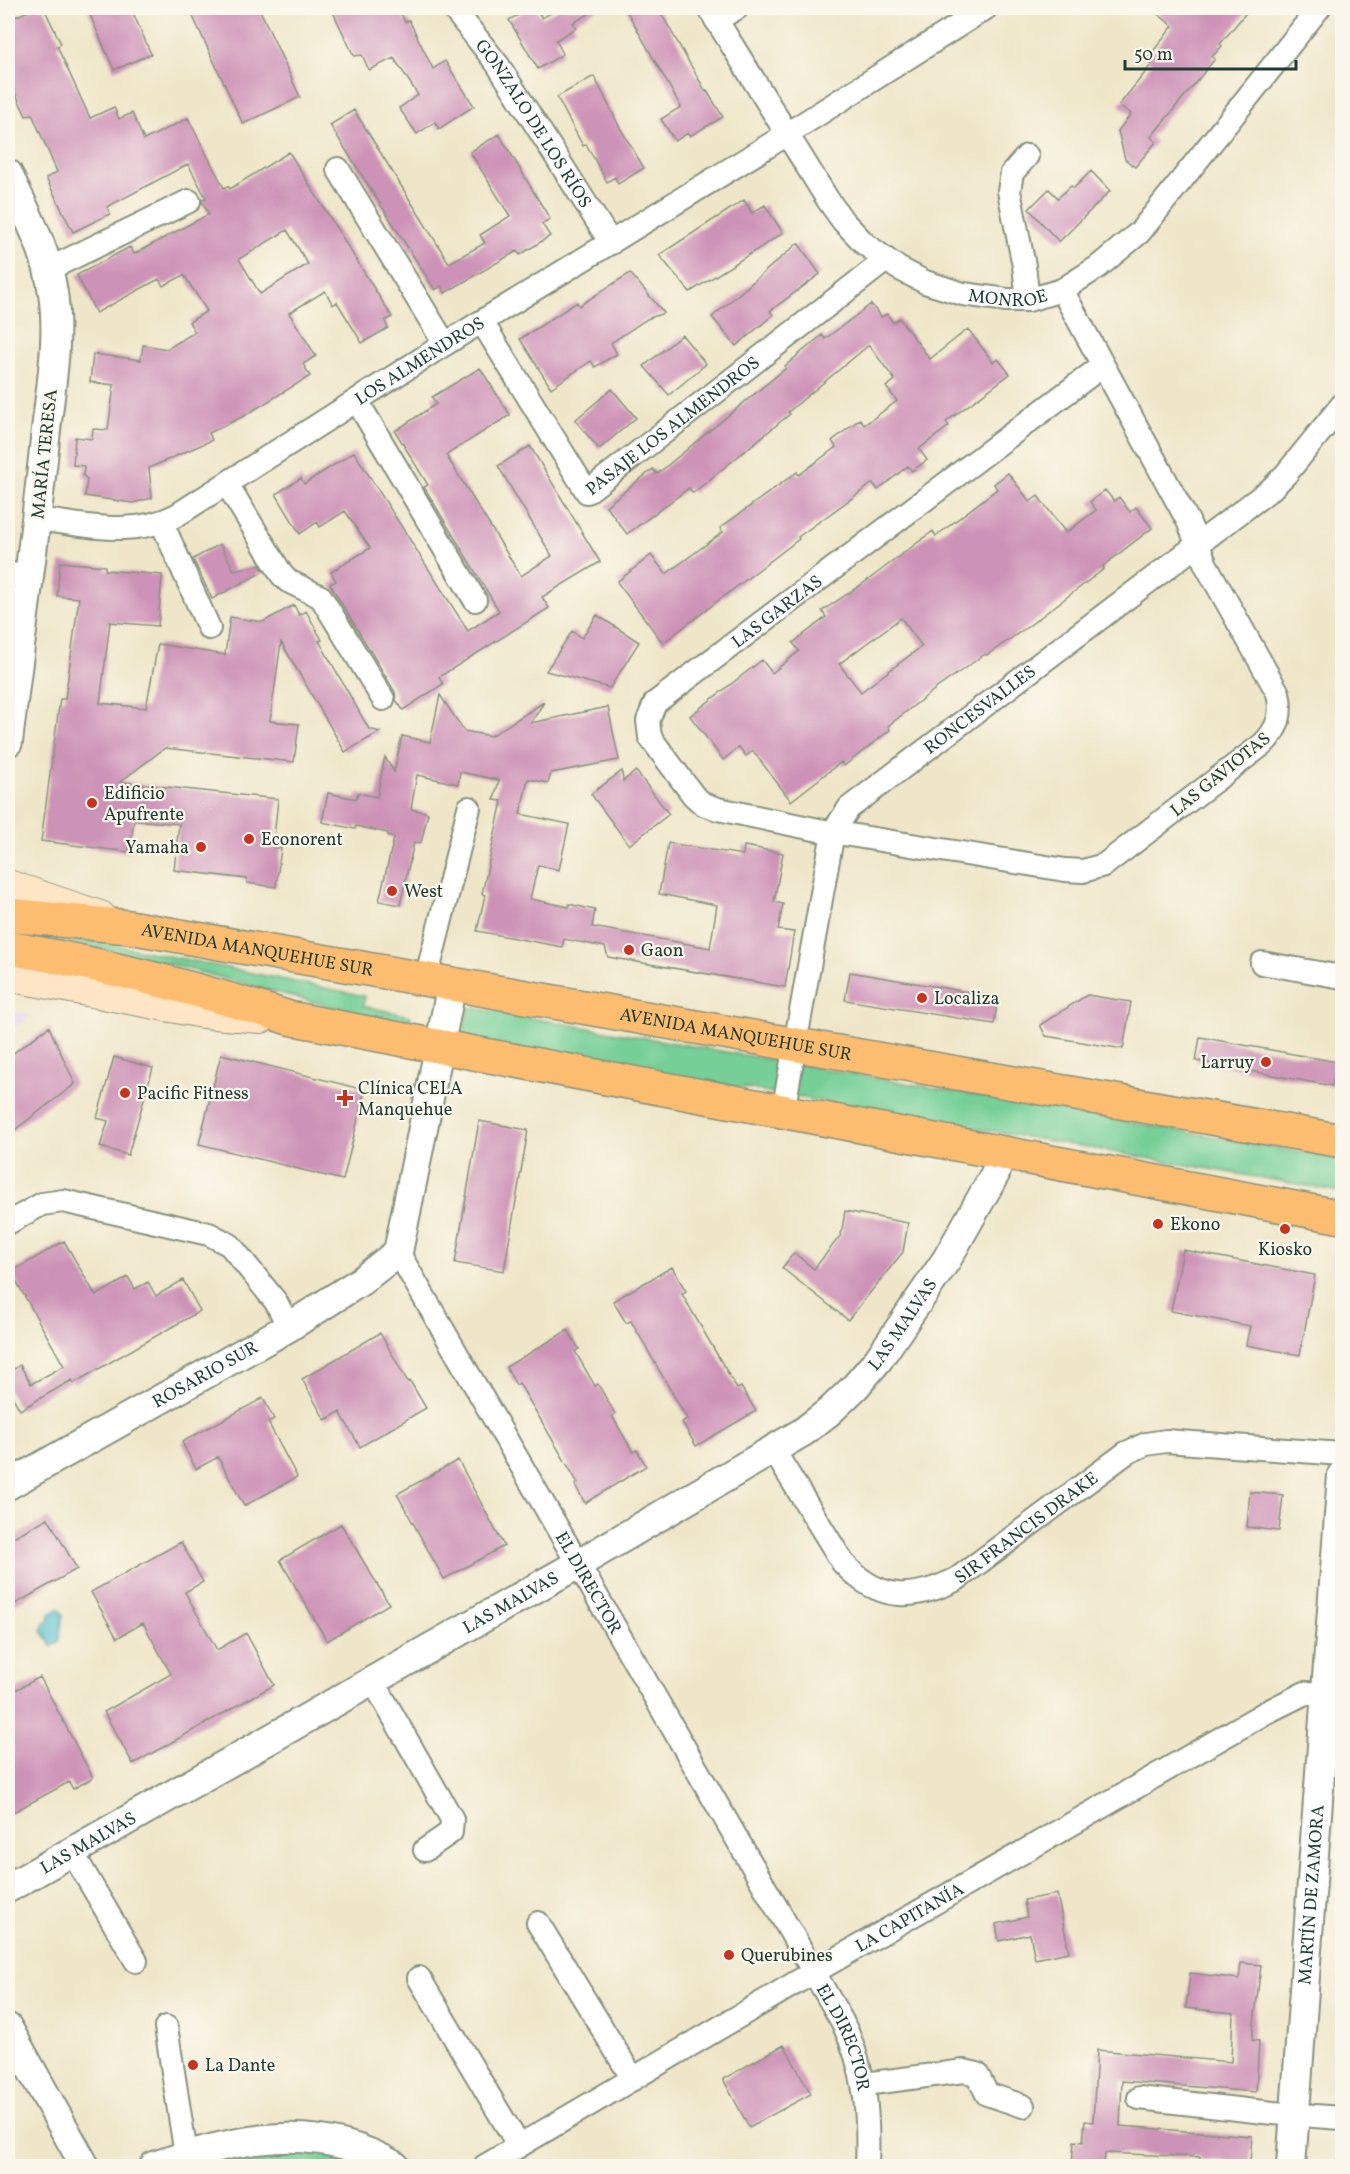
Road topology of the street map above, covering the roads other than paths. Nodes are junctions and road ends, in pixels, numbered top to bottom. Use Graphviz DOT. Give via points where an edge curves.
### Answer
graph roads {
  1 [pos="453,8"];
  2 [pos="737,8"];
  3 [pos="986,8"];
  4 [pos="1319,8"];
  5 [pos="712,14"];
  6 [pos="787,134"];
  7 [pos="1026,156"];
  8 [pos="338,169"];
  9 [pos="8,174"];
  10 [pos="189,201"];
  11 [pos="611,243"];
  12 [pos="886,260"];
  13 [pos="49,269"];
  14 [pos="1062,290"];
  15 [pos="1028,300"];
  16 [pos="482,322"];
  17 [pos="445,344"];
  18 [pos="1102,366"];
  19 [pos="357,401"];
  20 [pos="1342,405"];
  21 [pos="226,484"];
  22 [pos="37,519"];
  23 [pos="162,523"];
  24 [pos="1198,544"];
  25 [pos="18,575"];
  26 [pos="475,600"];
  27 [pos="208,628"];
  28 [pos="383,699"];
  29 [pos="8,742"];
  30 [pos="469,808"];
  31 [pos="834,832"];
  32 [pos="8,886"];
  33 [pos="8,915"];
  34 [pos="129,927"];
  35 [pos="8,948"];
  36 [pos="1262,963"];
  37 [pos="8,975"];
  38 [pos="1342,976"];
  39 [pos="439,982"];
  40 [pos="289,1018"];
  41 [pos="794,1044"];
  42 [pos="439,1047"];
  43 [pos="783,1112"];
  44 [pos="1342,1141"];
  45 [pos="1001,1153"];
  46 [pos="1342,1217"];
  47 [pos="8,1224"];
  48 [pos="398,1252"];
  49 [pos="289,1327"];
  50 [pos="774,1451"];
  51 [pos="1342,1454"];
  52 [pos="1342,1475"];
  53 [pos="8,1485"];
  54 [pos="1341,1516"];
  55 [pos="578,1564"];
  56 [pos="373,1681"];
  57 [pos="1334,1693"];
  58 [pos="425,1850"];
  59 [pos="72,1852"];
  60 [pos="8,1888"];
  61 [pos="538,1923"];
  62 [pos="136,1961"];
  63 [pos="814,1972"];
  64 [pos="419,1978"];
  65 [pos="166,2027"];
  66 [pos="8,2028"];
  67 [pos="633,2079"];
  68 [pos="865,2085"];
  69 [pos="1139,2098"];
  70 [pos="1023,2106"];
  71 [pos="1296,2115"];
  72 [pos="1342,2118"];
  73 [pos="519,2146"];
  74 [pos="186,2155"];
  75 [pos="85,2166"];
  76 [pos="154,2166"];
  77 [pos="395,2166"];
  78 [pos="485,2166"];
  79 [pos="867,2166"];
  80 [pos="1291,2166"];
  1 -- 11 [label="street, GONZALO DE LOS RÍOS" via="498,66"];
  2 -- 5 [label="street"];
  3 -- 6 [label="street"];
  4 -- 14 [label="street, MONROE" via="1140,232 1098,267"];
  5 -- 6 [label="street, MONROE"];
  6 -- 11 [label="street, LOS ALMENDROS"];
  6 -- 12 [label="street, MONROE" via="843,221"];
  7 -- 15 [label="street" via="1012,173 1009,191"];
  8 -- 17 [label="street"];
  9 -- 13 [label="street, MARÍA TERESA"];
  10 -- 13 [label="street"];
  11 -- 16 [label="street, LOS ALMENDROS"];
  12 -- 15 [label="street, MONROE" via="926,282 963,294"];
  12 -- 16 [label="street, PASAJE LOS ALMENDROS" via="587,492"];
  13 -- 22 [label="street, MARÍA TERESA" via="55,341"];
  14 -- 15 [label="street, MONROE"];
  14 -- 18 [label="street, LAS GAVIOTAS"];
  16 -- 17 [label="street, LOS ALMENDROS"];
  17 -- 19 [label="street, LOS ALMENDROS"];
  18 -- 24 [label="street, LAS GAVIOTAS"];
  18 -- 31 [label="street, LAS GARZAS" via="662,697 650,711 650,737 703,804"];
  19 -- 21 [label="street, LOS ALMENDROS"];
  19 -- 26 [label="street"];
  20 -- 24 [label="street, RONCESVALLES" via="1271,489"];
  21 -- 23 [label="street, LOS ALMENDROS"];
  21 -- 28 [label="street" via="282,575 321,597"];
  22 -- 23 [label="street, LOS ALMENDROS" via="129,529"];
  22 -- 25 [label="street, MARÍA TERESA"];
  23 -- 27 [label="street"];
  24 -- 31 [label="street, RONCESVALLES" via="849,808"];
  24 -- 31 [label="street, LAS GAVIOTAS" via="1278,693 1278,723 1263,744 1104,865 1083,871"];
  25 -- 29 [label="street, MARÍA TERESA"];
  30 -- 39 [label="street"];
  31 -- 41 [label="street, RONCESVALLES"];
  32 -- 34 [label="main road, AVENIDA MANQUEHUE SUR"];
  33 -- 34 [label="main road, AVENIDA MANQUEHUE SUR"];
  34 -- 39 [label="main road, AVENIDA MANQUEHUE SUR"];
  35 -- 40 [label="main road" via="129,972"];
  36 -- 38 [label="street"];
  37 -- 40 [label="main road" via="203,1012"];
  39 -- 41 [label="main road, AVENIDA MANQUEHUE SUR"];
  39 -- 42 [label="street"];
  40 -- 42 [label="main road"];
  41 -- 43 [label="street, RONCESVALLES"];
  41 -- 44 [label="main road, AVENIDA MANQUEHUE SUR"];
  42 -- 43 [label="main road"];
  42 -- 48 [label="street"];
  43 -- 45 [label="main road"];
  45 -- 46 [label="main road"];
  45 -- 50 [label="street, LAS MALVAS" via="995,1174 947,1259 878,1360 830,1411"];
  47 -- 49 [label="street" via="42,1204 63,1201 209,1234 230,1245 276,1302"];
  48 -- 49 [label="street, ROSARIO SUR"];
  48 -- 55 [label="street, EL DIRECTOR"];
  49 -- 53 [label="street, ROSARIO SUR"];
  50 -- 51 [label="street, SIR FRANCIS DRAKE" via="853,1574 878,1590 910,1595 957,1579 1126,1453 1146,1444 1166,1441"];
  50 -- 55 [label="street, LAS MALVAS"];
  52 -- 54 [label="street, MARTÍN DE ZAMORA"];
  54 -- 57 [label="street, MARTÍN DE ZAMORA"];
  55 -- 56 [label="street, LAS MALVAS"];
  55 -- 63 [label="street, EL DIRECTOR"];
  56 -- 58 [label="street" via="452,1819 451,1832"];
  56 -- 59 [label="street, LAS MALVAS"];
  57 -- 63 [label="street, LA CAPITANÍA" via="1305,1692"];
  57 -- 71 [label="street, MARTÍN DE ZAMORA"];
  59 -- 60 [label="street, LAS MALVAS"];
  59 -- 62 [label="street"];
  61 -- 67 [label="street"];
  63 -- 67 [label="street, LA CAPITANÍA"];
  63 -- 68 [label="street, EL DIRECTOR" via="851,2038"];
  64 -- 73 [label="street"];
  65 -- 74 [label="street"];
  66 -- 75 [label="street"];
  67 -- 73 [label="street, LA CAPITANÍA"];
  68 -- 70 [label="street" via="964,2072 977,2074 987,2094"];
  68 -- 79 [label="street, EL DIRECTOR"];
  69 -- 71 [label="street"];
  71 -- 72 [label="street"];
  71 -- 80 [label="street, MARTÍN DE ZAMORA"];
  73 -- 78 [label="street, LA CAPITANÍA"];
  74 -- 76 [label="street"];
  74 -- 77 [label="street" via="254,2140 321,2139 357,2148"];
}
